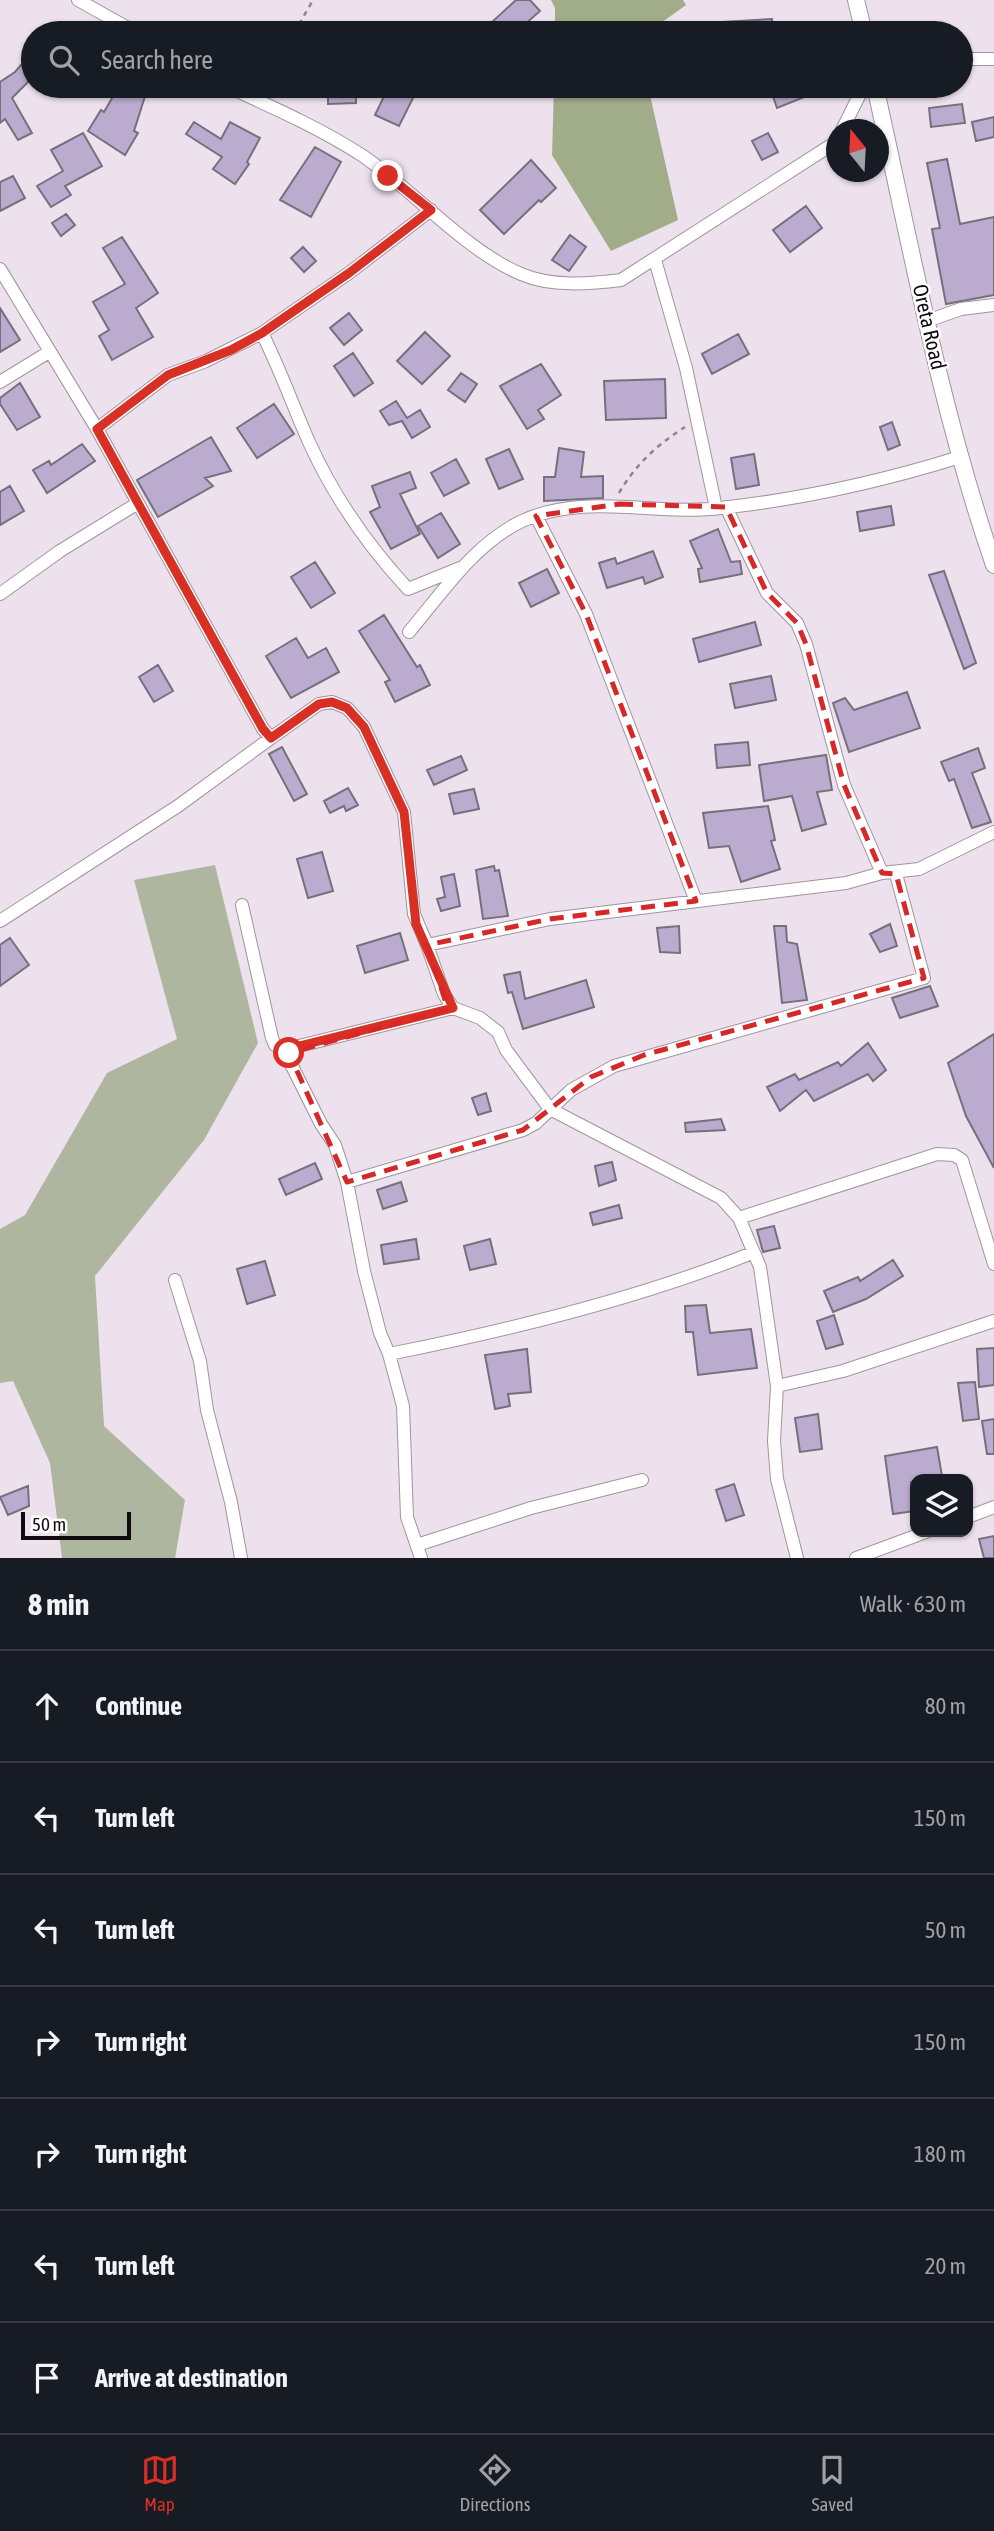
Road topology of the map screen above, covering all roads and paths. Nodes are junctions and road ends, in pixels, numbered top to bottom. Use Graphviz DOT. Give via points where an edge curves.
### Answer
graph roads {
  1 [pos="78,0"];
  2 [pos="313,0"];
  3 [pos="856,0"];
  4 [pos="116,21"];
  5 [pos="301,21"];
  6 [pos="861,21"];
  7 [pos="973,59"];
  8 [pos="994,59"];
  9 [pos="252,98"];
  10 [pos="858,98"];
  11 [pos="876,98"];
  12 [pos="848,119"];
  13 [pos="877,119"];
  14 [pos="826,148"];
  15 [pos="889,171"];
  16 [pos="431,210"];
  17 [pos="655,260"];
  18 [pos="0,269"];
  19 [pos="994,305"];
  20 [pos="927,321"];
  21 [pos="262,333"];
  22 [pos="48,352"];
  23 [pos="0,382"];
  24 [pos="697,419"];
  25 [pos="97,429"];
  26 [pos="960,457"];
  27 [pos="138,503"];
  28 [pos="612,505"];
  29 [pos="721,508"];
  30 [pos="536,516"];
  31 [pos="994,565"];
  32 [pos="463,567"];
  33 [pos="0,594"];
  34 [pos="410,632"];
  35 [pos="271,738"];
  36 [pos="994,832"];
  37 [pos="882,873"];
  38 [pos="896,874"];
  39 [pos="696,901"];
  40 [pos="242,905"];
  41 [pos="0,921"];
  42 [pos="427,945"];
  43 [pos="453,1008"];
  44 [pos="289,1053"];
  45 [pos="550,1109"];
  46 [pos="348,1182"];
  47 [pos="739,1218"];
  48 [pos="752,1253"];
  49 [pos="994,1264"];
  50 [pos="175,1280"];
  51 [pos="994,1321"];
  52 [pos="389,1354"];
  53 [pos="777,1386"];
  54 [pos="642,1480"];
  55 [pos="994,1507"];
  56 [pos="973,1515"];
  57 [pos="913,1537"];
  58 [pos="417,1545"];
  59 [pos="241,1558"];
  60 [pos="421,1558"];
  61 [pos="797,1558"];
  62 [pos="856,1558"];
  1 -- 4 [label="street"];
  2 -- 5 [label="path"];
  3 -- 6 [label="street"];
  7 -- 8 [label="street"];
  9 -- 16 [label="street" via="364,157"];
  10 -- 12 [label="street"];
  11 -- 13 [label="street, Oreta Road"];
  14 -- 17 [label="street"];
  15 -- 20 [label="street, Oreta Road"];
  16 -- 17 [label="street" via="495,260 532,277 589,284 621,280"];
  16 -- 21 [label="street"];
  17 -- 24 [label="street"];
  18 -- 22 [label="street"];
  19 -- 20 [label="street" via="961,309"];
  20 -- 26 [label="street, Oreta Road"];
  21 -- 25 [label="street" via="168,375"];
  21 -- 32 [label="street" via="310,443 350,515 384,563 408,589"];
  22 -- 23 [label="street"];
  22 -- 25 [label="street"];
  24 -- 28 [label="path" via="657,445 629,475"];
  24 -- 29 [label="street"];
  25 -- 27 [label="street"];
  26 -- 29 [label="street" via="904,474"];
  26 -- 31 [label="street, Oreta Road"];
  27 -- 33 [label="street"];
  27 -- 35 [label="street" via="250,710"];
  28 -- 29 [label="street"];
  28 -- 30 [label="street"];
  29 -- 37 [label="street" via="767,593 797,623 844,785"];
  30 -- 32 [label="street" via="513,526"];
  30 -- 39 [label="street" via="586,614"];
  32 -- 34 [label="street"];
  35 -- 41 [label="street" via="178,806"];
  35 -- 42 [label="street" via="319,704 332,702 347,708 364,727 404,812 414,914"];
  36 -- 38 [label="street" via="919,869"];
  37 -- 38 [label="street"];
  37 -- 39 [label="street" via="846,883"];
  38 -- 45 [label="street" via="924,978 644,1055 591,1077"];
  39 -- 42 [label="street" via="550,919"];
  40 -- 44 [label="street" via="272,1038"];
  42 -- 43 [label="street"];
  43 -- 44 [label="street" via="295,1047"];
  43 -- 45 [label="street" via="480,1018 498,1032 506,1051"];
  44 -- 46 [label="street" via="335,1145"];
  45 -- 46 [label="street" via="536,1123 505,1137"];
  45 -- 47 [label="street" via="721,1198"];
  46 -- 52 [label="street" via="364,1271"];
  47 -- 48 [label="street"];
  47 -- 49 [label="street" via="937,1154 954,1154 962,1160"];
  48 -- 52 [label="street" via="706,1271 495,1333"];
  48 -- 53 [label="street" via="760,1267"];
  50 -- 59 [label="street" via="200,1361"];
  51 -- 53 [label="street" via="843,1371"];
  52 -- 58 [label="street" via="403,1406 407,1517"];
  53 -- 61 [label="street" via="777,1479"];
  54 -- 58 [label="street" via="531,1508"];
  55 -- 56 [label="street"];
  57 -- 62 [label="street"];
  58 -- 60 [label="street"];
}
